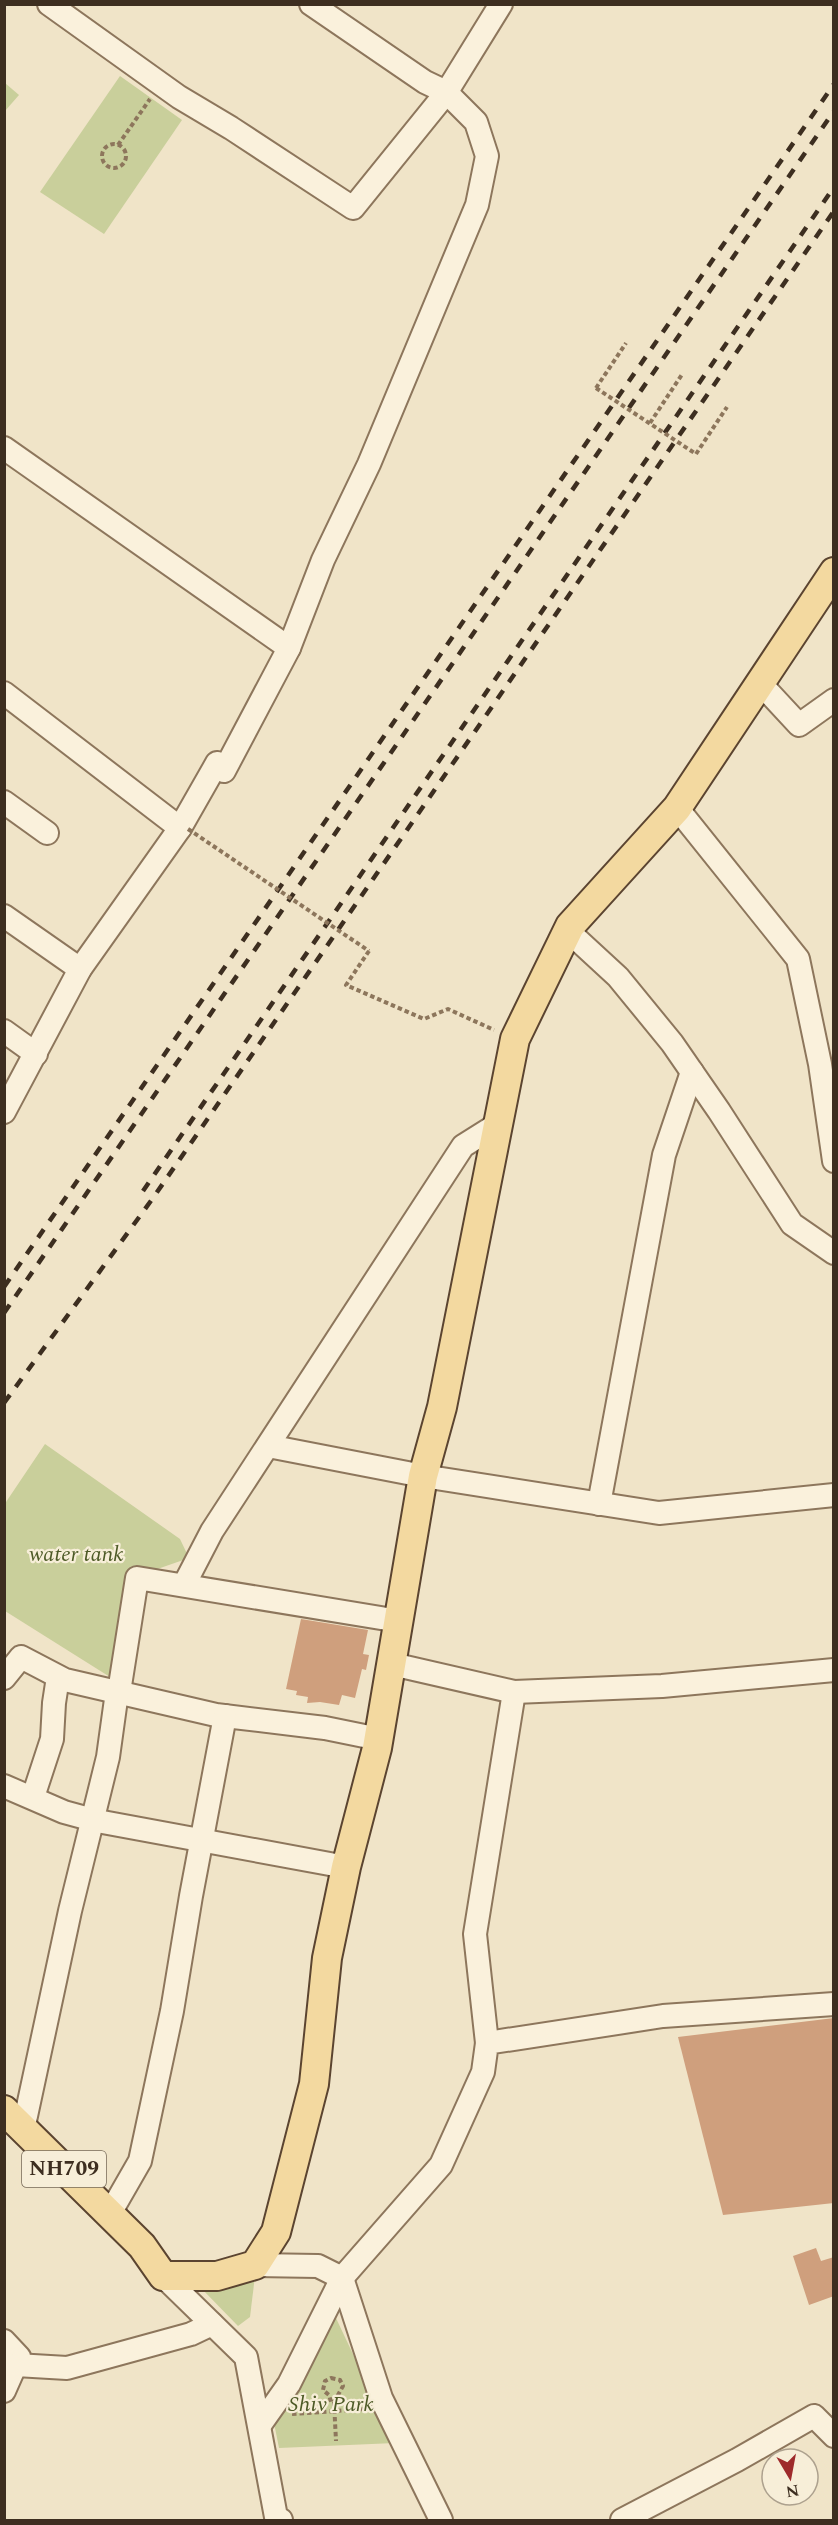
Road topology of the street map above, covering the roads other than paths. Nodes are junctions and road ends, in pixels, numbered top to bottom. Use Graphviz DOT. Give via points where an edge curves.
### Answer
graph roads {
  1 [pos="49,4"];
  2 [pos="311,4"];
  3 [pos="501,4"];
  4 [pos="446,93"];
  5 [pos="4,448"];
  6 [pos="834,572"];
  7 [pos="289,648"];
  8 [pos="760,683"];
  9 [pos="4,693"];
  10 [pos="834,700"];
  11 [pos="4,802"];
  12 [pos="677,808"];
  13 [pos="184,829"];
  14 [pos="47,833"];
  15 [pos="4,916"];
  16 [pos="567,930"];
  17 [pos="80,969"];
  18 [pos="4,1031"];
  19 [pos="36,1054"];
  20 [pos="692,1072"];
  21 [pos="829,1094"];
  22 [pos="4,1112"];
  23 [pos="498,1124"];
  24 [pos="834,1161"];
  25 [pos="834,1253"];
  26 [pos="268,1446"];
  27 [pos="423,1476"];
  28 [pos="834,1495"];
  29 [pos="599,1504"];
  30 [pos="184,1585"];
  31 [pos="399,1621"];
  32 [pos="392,1664"];
  33 [pos="834,1670"];
  34 [pos="58,1677"];
  35 [pos="4,1678"];
  36 [pos="118,1692"];
  37 [pos="514,1692"];
  38 [pos="225,1716"];
  39 [pos="379,1739"];
  40 [pos="4,1786"];
  41 [pos="33,1797"];
  42 [pos="93,1820"];
  43 [pos="201,1840"];
  44 [pos="346,1867"];
  45 [pos="834,2004"];
  46 [pos="487,2043"];
  47 [pos="14,2120"];
  48 [pos="116,2222"];
  49 [pos="255,2265"];
  50 [pos="163,2276"];
  51 [pos="342,2278"];
  52 [pos="212,2324"];
  53 [pos="4,2342"];
  54 [pos="16,2365"];
  55 [pos="4,2391"];
  56 [pos="263,2421"];
  57 [pos="834,2436"];
  58 [pos="277,2519"];
  59 [pos="441,2520"];
  60 [pos="622,2520"];
  1 -- 4 [label="street" via="178,97 353,208"];
  2 -- 4 [label="street"];
  3 -- 4 [label="street"];
  4 -- 7 [label="street" via="476,122 487,156 477,205 369,464 323,560"];
  5 -- 7 [label="street"];
  6 -- 8 [label="main road"];
  7 -- 13 [label="street" via="224,771 218,763"];
  8 -- 10 [label="street" via="800,725"];
  8 -- 12 [label="main road"];
  9 -- 13 [label="street"];
  11 -- 14 [label="street"];
  12 -- 16 [label="main road"];
  12 -- 21 [label="street" via="798,959"];
  13 -- 17 [label="street"];
  15 -- 17 [label="street"];
  16 -- 20 [label="street" via="618,976"];
  16 -- 23 [label="main road" via="515,1039"];
  17 -- 19 [label="street"];
  18 -- 19 [label="street"];
  19 -- 22 [label="street"];
  20 -- 25 [label="street" via="792,1224"];
  20 -- 29 [label="street" via="664,1155"];
  21 -- 24 [label="street"];
  23 -- 26 [label="street" via="463,1146"];
  23 -- 27 [label="main road" via="442,1407"];
  26 -- 27 [label="street"];
  26 -- 30 [label="street" via="212,1531"];
  27 -- 29 [label="street"];
  27 -- 31 [label="main road"];
  28 -- 29 [label="street" via="659,1513"];
  30 -- 31 [label="street"];
  30 -- 36 [label="street" via="137,1578"];
  31 -- 32 [label="main road"];
  32 -- 37 [label="street"];
  32 -- 39 [label="main road"];
  33 -- 37 [label="street" via="662,1686"];
  34 -- 35 [label="street" via="21,1657"];
  34 -- 36 [label="street"];
  34 -- 41 [label="street" via="52,1738"];
  36 -- 38 [label="street"];
  36 -- 42 [label="street"];
  37 -- 46 [label="street" via="475,1935"];
  38 -- 39 [label="street"];
  38 -- 43 [label="street"];
  39 -- 44 [label="main road"];
  40 -- 41 [label="street"];
  41 -- 42 [label="street"];
  42 -- 43 [label="street"];
  42 -- 47 [label="street"];
  43 -- 44 [label="street"];
  43 -- 48 [label="street" via="172,2011 140,2161"];
  44 -- 49 [label="main road" via="327,1958 314,2084 276,2232"];
  45 -- 46 [label="street" via="663,2016"];
  46 -- 51 [label="street" via="483,2072 441,2165"];
  47 -- 48 [label="main road, NH709"];
  48 -- 50 [label="main road" via="142,2246"];
  49 -- 50 [label="main road" via="218,2276"];
  49 -- 51 [label="street" via="318,2266"];
  50 -- 52 [label="street"];
  51 -- 56 [label="street" via="289,2384"];
  51 -- 59 [label="street" via="386,2407"];
  52 -- 54 [label="street" via="191,2334 67,2368"];
  52 -- 56 [label="street" via="246,2357"];
  53 -- 54 [label="street" via="19,2356"];
  54 -- 55 [label="street"];
  56 -- 58 [label="street"];
  57 -- 60 [label="street" via="814,2416"];
}
